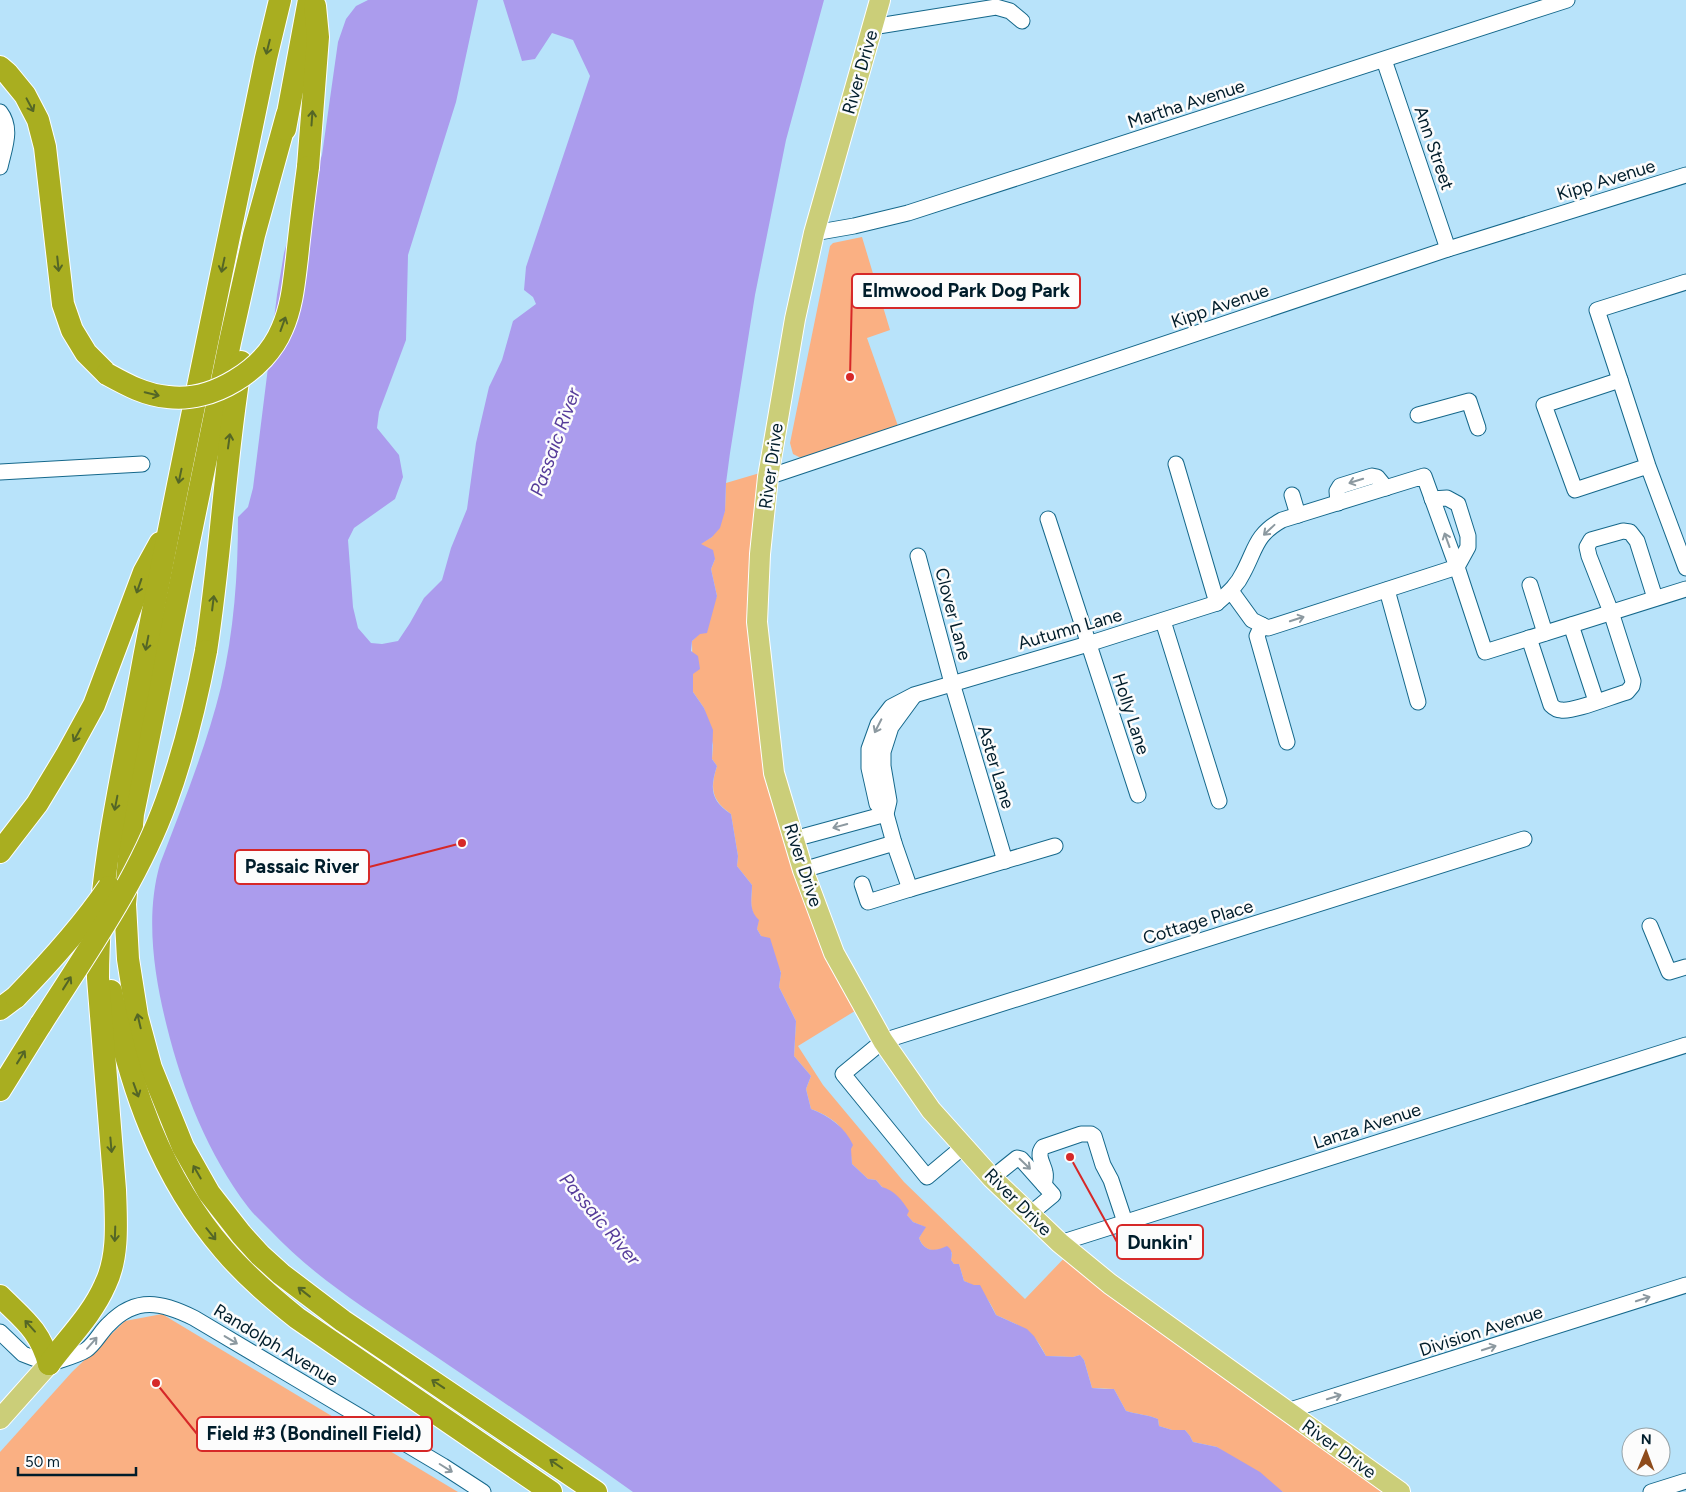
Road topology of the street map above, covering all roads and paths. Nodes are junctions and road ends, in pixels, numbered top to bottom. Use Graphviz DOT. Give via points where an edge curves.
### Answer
graph roads {
  1 [pos="280,0"];
  2 [pos="309,0"];
  3 [pos="315,0"];
  4 [pos="880,0"];
  5 [pos="1566,0"];
  6 [pos="1022,21"];
  7 [pos="872,27"];
  8 [pos="1384,60"];
  9 [pos="0,68"];
  10 [pos="0,112"];
  11 [pos="287,115"];
  12 [pos="0,168"];
  13 [pos="1686,175"];
  14 [pos="814,233"];
  15 [pos="1448,249"];
  16 [pos="1686,282"];
  17 [pos="1620,380"];
  18 [pos="1418,415"];
  19 [pos="1478,428"];
  20 [pos="142,464"];
  21 [pos="1176,464"];
  22 [pos="1648,466"];
  23 [pos="0,472"];
  24 [pos="768,478"];
  25 [pos="1292,495"];
  26 [pos="1432,499"];
  27 [pos="1298,515"];
  28 [pos="1048,519"];
  29 [pos="170,527"];
  30 [pos="918,556"];
  31 [pos="1684,560"];
  32 [pos="1457,567"];
  33 [pos="1530,584"];
  34 [pos="1686,589"];
  35 [pos="1387,590"];
  36 [pos="1231,591"];
  37 [pos="1655,598"];
  38 [pos="1217,603"];
  39 [pos="1611,612"];
  40 [pos="1164,621"];
  41 [pos="1262,625"];
  42 [pos="1571,625"];
  43 [pos="1545,633"];
  44 [pos="1529,638"];
  45 [pos="1088,644"];
  46 [pos="206,651"];
  47 [pos="952,683"];
  48 [pos="1596,701"];
  49 [pos="1418,702"];
  50 [pos="1287,742"];
  51 [pos="1138,795"];
  52 [pos="1219,801"];
  53 [pos="886,814"];
  54 [pos="794,839"];
  55 [pos="1524,839"];
  56 [pos="894,843"];
  57 [pos="1055,846"];
  58 [pos="0,852"];
  59 [pos="108,853"];
  60 [pos="1005,861"];
  61 [pos="803,870"];
  62 [pos="862,884"];
  63 [pos="910,889"];
  64 [pos="1650,926"];
  65 [pos="1686,967"];
  66 [pos="8,1003"];
  67 [pos="883,1041"];
  68 [pos="1686,1045"];
  69 [pos="0,1090"];
  70 [pos="964,1146"];
  71 [pos="992,1178"];
  72 [pos="1044,1185"];
  73 [pos="1030,1214"];
  74 [pos="1125,1222"];
  75 [pos="1060,1243"];
  76 [pos="1686,1285"];
  77 [pos="0,1296"];
  78 [pos="0,1332"];
  79 [pos="332,1343"];
  80 [pos="49,1364"];
  81 [pos="3,1409"];
  82 [pos="1287,1411"];
  83 [pos="1686,1481"];
  84 [pos="483,1492"];
  85 [pos="532,1492"];
  86 [pos="551,1492"];
  87 [pos="596,1492"];
  88 [pos="1400,1492"];
  89 [pos="1651,1492"];
  1 -- 29 [label="highway, one-way"];
  2 -- 11 [label="highway"];
  9 -- 3 [label="highway, one-way, bridge" via="25,95 38,120 45,146 63,304 72,330 86,353 107,374 137,390 169,398 199,396 224,387 266,355 282,330 292,298 308,167 318,37"];
  4 -- 7 [label="main road, River Drive"];
  5 -- 8 [label="street, Martha Avenue"];
  6 -- 7 [label="street" via="1010,11 996,7"];
  7 -- 14 [label="main road, River Drive"];
  8 -- 14 [label="street, Martha Avenue" via="908,213"];
  8 -- 15 [label="street, Ann Street"];
  10 -- 12 [label="street" via="8,130"];
  46 -- 11 [label="highway, one-way" via="236,392"];
  87 -- 11 [label="highway, one-way" via="344,1321 260,1255 209,1193 183,1147 154,1076 137,1016 128,959 125,904 133,814 230,342 254,235"];
  13 -- 15 [label="street, Kipp Avenue"];
  14 -- 24 [label="main road, River Drive" via="795,319"];
  15 -- 24 [label="street, Kipp Avenue"];
  16 -- 17 [label="street" via="1597,310"];
  17 -- 22 [label="street"];
  17 -- 22 [label="street" via="1544,405 1574,490"];
  18 -- 19 [label="street" via="1469,401"];
  20 -- 23 [label="street"];
  21 -- 38 [label="street"];
  22 -- 31 [label="street"];
  24 -- 54 [label="main road, River Drive" via="757,622 774,773"];
  25 -- 27 [label="street"];
  26 -- 27 [label="street, Autumn Lane, one-way" via="1424,476"];
  32 -- 26 [label="street, Autumn Lane, one-way"];
  26 -- 32 [label="street" via="1447,498 1458,504 1468,547"];
  27 -- 36 [label="street, Autumn Lane, one-way" via="1271,526 1258,541"];
  28 -- 45 [label="street, Holly Lane"];
  29 -- 58 [label="highway, one-way" via="144,572 94,705 37,804"];
  29 -- 59 [label="highway, one-way"];
  30 -- 47 [label="street, Clover Lane"];
  32 -- 35 [label="street"];
  32 -- 44 [label="street, Autumn Lane" via="1484,652"];
  33 -- 43 [label="street"];
  34 -- 37 [label="street"];
  41 -- 35 [label="street, one-way" via="1268,628"];
  35 -- 49 [label="street"];
  36 -- 38 [label="street, Autumn Lane"];
  36 -- 41 [label="street" via="1252,620"];
  37 -- 39 [label="street"];
  37 -- 39 [label="street" via="1638,542 1630,532 1591,540 1587,547"];
  38 -- 40 [label="street, Autumn Lane"];
  39 -- 42 [label="street"];
  39 -- 48 [label="street" via="1634,681 1627,692"];
  40 -- 45 [label="street, Autumn Lane"];
  40 -- 52 [label="street"];
  41 -- 50 [label="street" via="1257,636"];
  42 -- 43 [label="street"];
  42 -- 48 [label="street"];
  43 -- 44 [label="street"];
  44 -- 48 [label="street" via="1551,705 1563,711"];
  45 -- 47 [label="street, Autumn Lane"];
  45 -- 51 [label="street, Holly Lane"];
  46 -- 66 [label="highway, bridge" via="194,704 176,757 128,860 88,918"];
  69 -- 46 [label="highway, one-way, bridge" via="126,888 166,804 196,705"];
  47 -- 53 [label="street, Autumn Lane" via="914,695 891,728 883,752 889,801"];
  47 -- 60 [label="street, Aster Lane"];
  53 -- 54 [label="street, one-way"];
  53 -- 56 [label="street, Autumn Lane"];
  54 -- 61 [label="main road, River Drive"];
  55 -- 67 [label="street, Cottage Place"];
  56 -- 61 [label="street"];
  56 -- 63 [label="street, Autumn Lane"];
  57 -- 60 [label="street"];
  59 -- 79 [label="highway, one-way" via="106,933 111,989 130,1075 158,1147 191,1207 224,1250 265,1292"];
  59 -- 80 [label="highway, one-way" via="100,911 98,970 115,1190 114,1249 106,1284 96,1302"];
  60 -- 63 [label="street"];
  61 -- 67 [label="main road, River Drive" via="834,953"];
  62 -- 63 [label="street" via="868,902"];
  64 -- 65 [label="street" via="1669,972"];
  67 -- 70 [label="main road, River Drive" via="931,1110"];
  67 -- 70 [label="street" via="843,1074 927,1177"];
  68 -- 74 [label="street, Lanza Avenue"];
  70 -- 71 [label="main road, River Drive"];
  71 -- 72 [label="street, one-way" via="1020,1158"];
  71 -- 73 [label="main road, River Drive"];
  72 -- 73 [label="street" via="1053,1195"];
  72 -- 74 [label="street" via="1046,1174 1040,1150 1091,1134"];
  73 -- 75 [label="main road, River Drive"];
  74 -- 75 [label="street, Lanza Avenue"];
  75 -- 82 [label="main road, River Drive" via="1110,1284"];
  82 -- 76 [label="street, Division Avenue, one-way"];
  80 -- 77 [label="highway, one-way" via="44,1346 33,1329"];
  78 -- 80 [label="street" via="23,1354"];
  79 -- 85 [label="highway"];
  79 -- 86 [label="highway"];
  80 -- 81 [label="main road"];
  80 -- 84 [label="street, Randolph Avenue, one-way" via="86,1350 108,1324 133,1307 163,1305 194,1318"];
  82 -- 88 [label="main road, River Drive"];
  83 -- 89 [label="street"];
}
